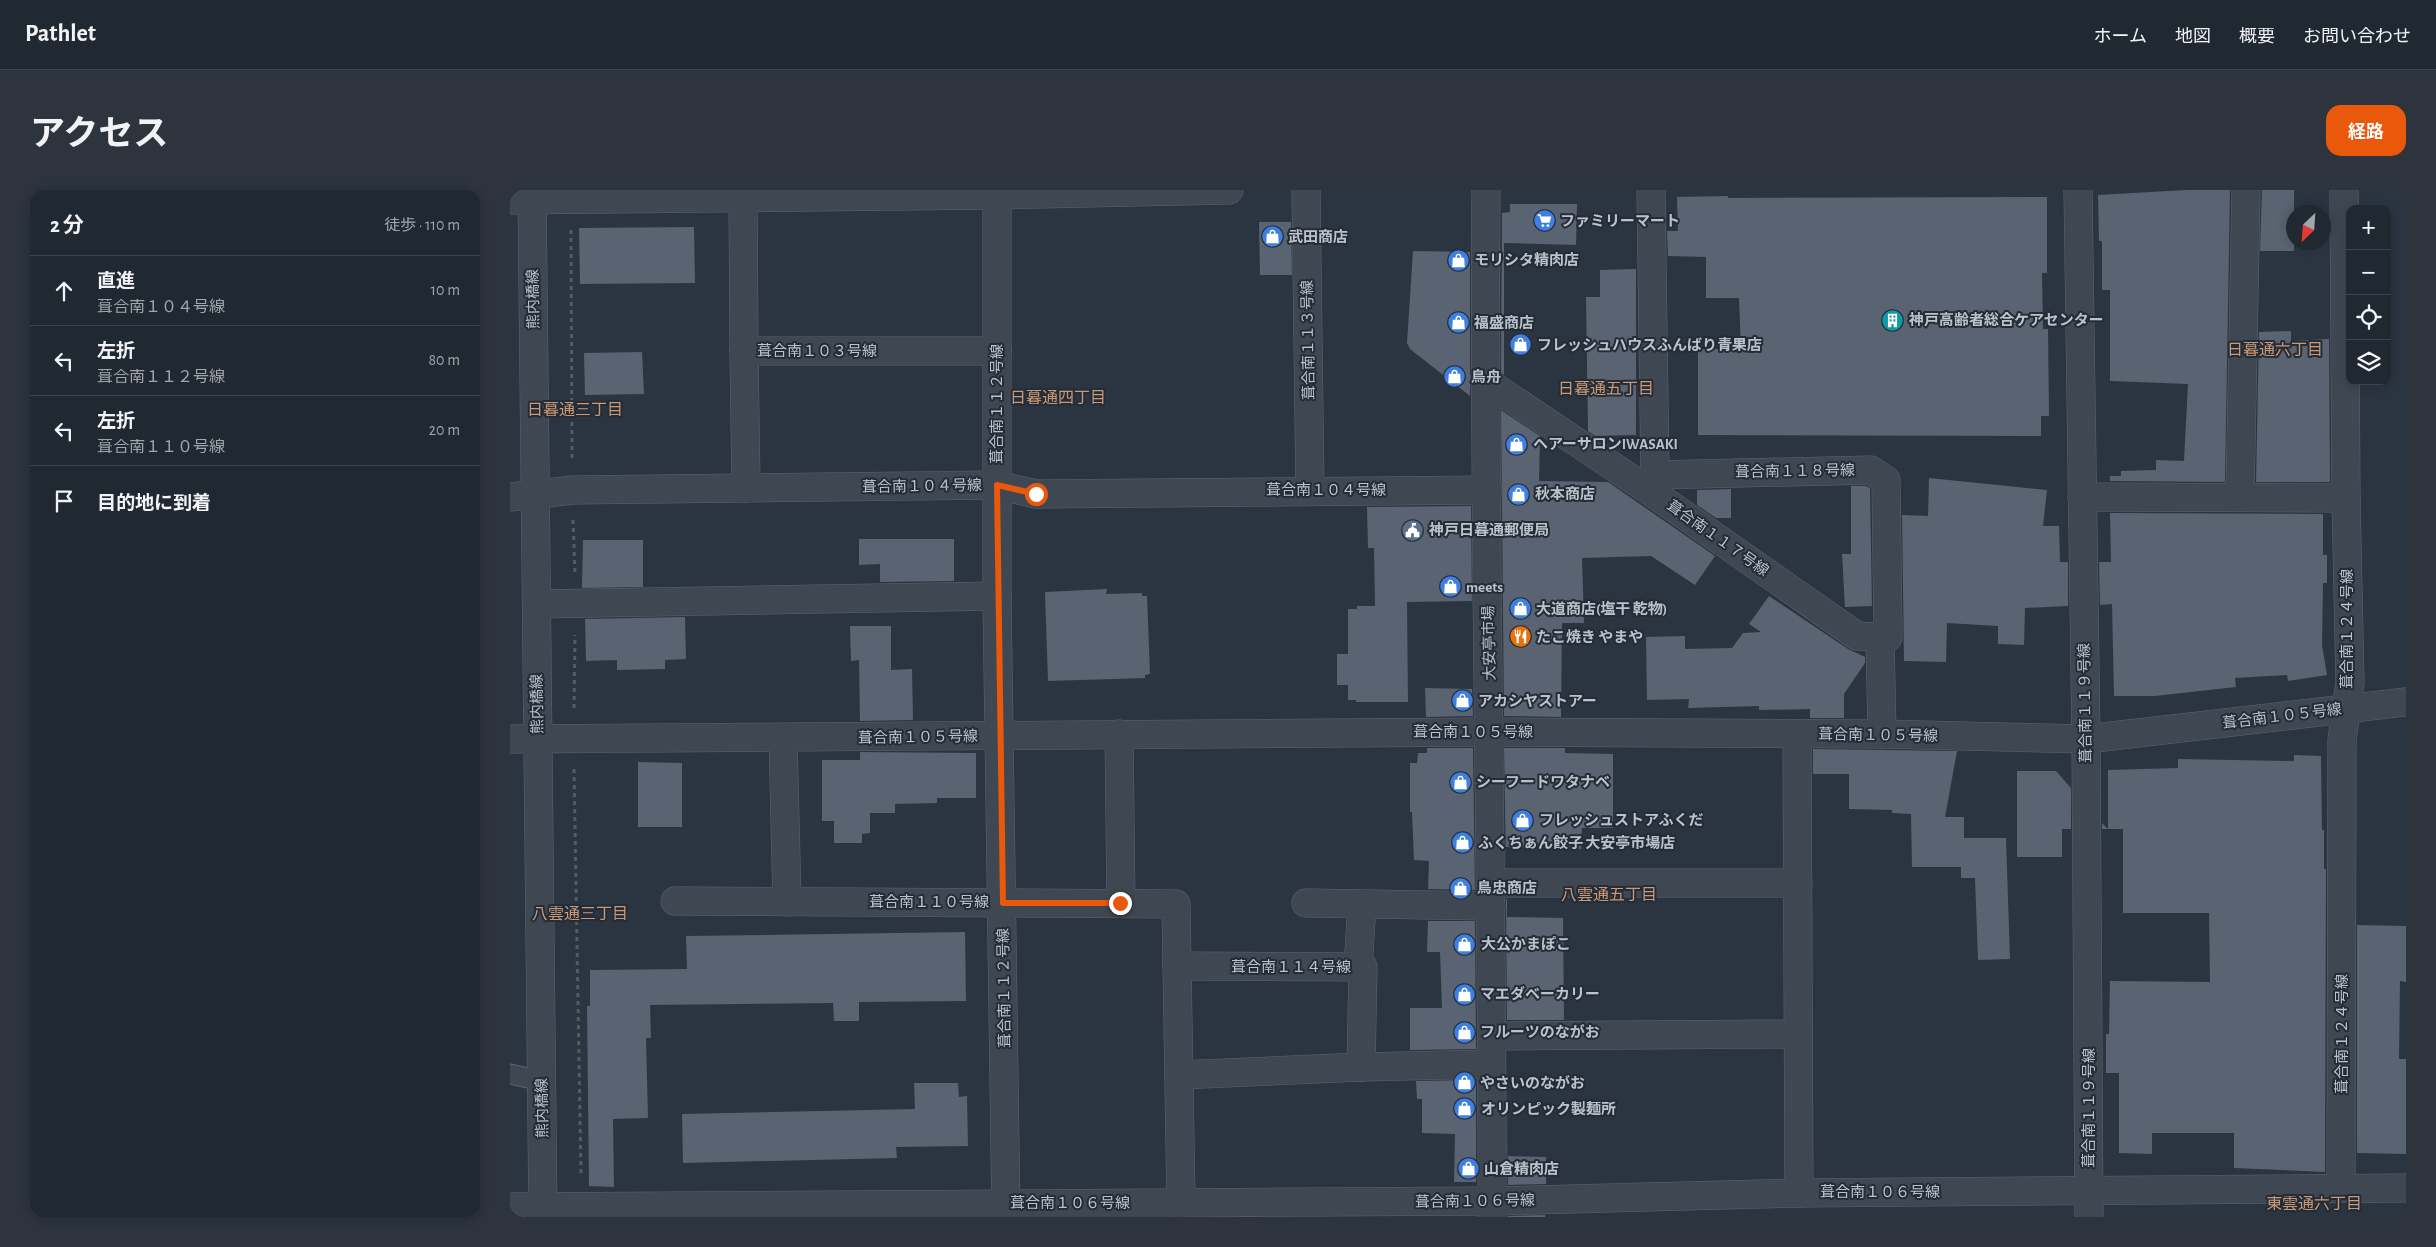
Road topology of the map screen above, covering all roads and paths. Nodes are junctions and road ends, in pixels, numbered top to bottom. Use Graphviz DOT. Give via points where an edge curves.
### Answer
graph roads {
  1 [pos="1229,190"];
  2 [pos="1306,190"];
  3 [pos="1486,190"];
  4 [pos="1652,190"];
  5 [pos="2078,190"];
  6 [pos="2246,190"];
  7 [pos="2344,190"];
  8 [pos="997,193"];
  9 [pos="525,197"];
  10 [pos="743,198"];
  11 [pos="744,351"];
  12 [pos="997,351"];
  13 [pos="1484,380"];
  14 [pos="997,485"];
  15 [pos="1656,485"];
  16 [pos="746,488"];
  17 [pos="1310,490"];
  18 [pos="1488,490"];
  19 [pos="523,495"];
  20 [pos="2082,497"];
  21 [pos="2240,497"];
  22 [pos="2346,498"];
  23 [pos="998,596"];
  24 [pos="537,604"];
  25 [pos="1880,636"];
  26 [pos="2406,702"];
  27 [pos="2346,709"];
  28 [pos="1490,732"];
  29 [pos="1119,734"];
  30 [pos="1797,734"];
  31 [pos="1882,734"];
  32 [pos="1001,736"];
  33 [pos="783,738"];
  34 [pos="510,739"];
  35 [pos="538,739"];
  36 [pos="2086,739"];
  37 [pos="574,766"];
  38 [pos="1798,883"];
  39 [pos="1491,895"];
  40 [pos="675,901"];
  41 [pos="787,902"];
  42 [pos="1003,903"];
  43 [pos="1120,903"];
  44 [pos="1306,903"];
  45 [pos="1362,905"];
  46 [pos="1177,966"];
  47 [pos="1358,967"];
  48 [pos="1798,1034"];
  49 [pos="1492,1036"];
  50 [pos="1492,1064"];
  51 [pos="1361,1067"];
  52 [pos="510,1074"];
  53 [pos="1179,1075"];
  54 [pos="542,1082"];
  55 [pos="582,1178"];
  56 [pos="2342,1188"];
  57 [pos="2406,1188"];
  58 [pos="1799,1193"];
  59 [pos="2089,1204"];
  60 [pos="1760,1206"];
  61 [pos="510,1207"];
  62 [pos="1171,1208"];
  63 [pos="1615,1208"];
  64 [pos="1492,1209"];
  65 [pos="1006,1210"];
  66 [pos="1313,1210"];
  67 [pos="543,1211"];
  68 [pos="813,1212"];
  1 -- 8 [label="street"];
  2 -- 17 [label="street, 葺合南１１３号線"];
  3 -- 13 [label="street, 大安亭市場"];
  4 -- 15 [label="street"];
  5 -- 20 [label="street, 葺合南１１９号線"];
  6 -- 21 [label="street"];
  7 -- 22 [label="street, 葺合南１２４号線"];
  8 -- 10 [label="street"];
  8 -- 12 [label="street, 葺合南１１２号線"];
  9 -- 10 [label="street"];
  9 -- 19 [label="street, 熊内橋線"];
  10 -- 11 [label="street"];
  11 -- 12 [label="street, 葺合南１０３号線"];
  11 -- 16 [label="street, 葺合南１０３号線"];
  12 -- 14 [label="street, 葺合南１１２号線"];
  13 -- 15 [label="street, 葺合南１１７号線"];
  13 -- 18 [label="street, 大安亭市場"];
  14 -- 16 [label="street, 葺合南１０４号線"];
  14 -- 17 [label="street, 葺合南１０４号線" via="1036,494"];
  14 -- 23 [label="street, 葺合南１１２号線"];
  15 -- 25 [label="street, 葺合南１１７号線" via="1857,636"];
  15 -- 25 [label="street, 葺合南１１８号線" via="1871,470 1886,480 1888,637"];
  16 -- 19 [label="street, 葺合南１０４号線" via="573,490"];
  17 -- 18 [label="street, 葺合南１０４号線"];
  18 -- 28 [label="street, 大安亭市場"];
  19 -- 24 [label="street, 熊内橋線"];
  20 -- 21 [label="street"];
  20 -- 36 [label="street, 葺合南１１９号線"];
  21 -- 22 [label="street"];
  22 -- 27 [label="street, 葺合南１２４号線" via="2350,682"];
  23 -- 24 [label="street"];
  23 -- 32 [label="street, 葺合南１１２号線"];
  24 -- 35 [label="street, 熊内橋線"];
  25 -- 31 [label="street"];
  26 -- 27 [label="street, 葺合南１０５号線"];
  27 -- 36 [label="street, 葺合南１０５号線"];
  27 -- 56 [label="street, 葺合南１２４号線" via="2342,740"];
  28 -- 29 [label="street, 葺合南１０５号線"];
  28 -- 30 [label="street, 葺合南１０５号線"];
  28 -- 39 [label="street, 大安亭市場"];
  29 -- 32 [label="street, 葺合南１０５号線"];
  29 -- 43 [label="street"];
  30 -- 31 [label="street, 葺合南１０５号線"];
  30 -- 38 [label="street"];
  31 -- 36 [label="street, 葺合南１０５号線"];
  32 -- 33 [label="street, 葺合南１０５号線"];
  32 -- 42 [label="street, 葺合南１１２号線"];
  33 -- 35 [label="street, 葺合南１０５号線"];
  33 -- 41 [label="street"];
  34 -- 35 [label="street, 葺合南１０５号線"];
  35 -- 54 [label="street, 熊内橋線"];
  36 -- 59 [label="street, 葺合南１１９号線"];
  37 -- 55 [label="path"];
  38 -- 39 [label="street"];
  38 -- 48 [label="street"];
  39 -- 45 [label="street"];
  39 -- 49 [label="street, 大安亭市場"];
  40 -- 41 [label="street, 葺合南１１０号線"];
  41 -- 42 [label="street, 葺合南１１０号線"];
  42 -- 43 [label="street, 葺合南１１０号線"];
  42 -- 65 [label="street, 葺合南１１２号線"];
  43 -- 46 [label="street, 葺合南１１０号線" via="1176,904"];
  44 -- 45 [label="street"];
  45 -- 47 [label="street"];
  46 -- 47 [label="street, 葺合南１１４号線"];
  46 -- 53 [label="street, 葺合南１１０号線"];
  47 -- 51 [label="street, 葺合南１１４号線" via="1363,967"];
  48 -- 49 [label="street"];
  48 -- 58 [label="street"];
  49 -- 50 [label="street, 大安亭市場"];
  50 -- 51 [label="street"];
  50 -- 64 [label="street, 大安亭市場"];
  51 -- 53 [label="street"];
  52 -- 54 [label="lane"];
  53 -- 62 [label="street, 葺合南１１０号線"];
  54 -- 67 [label="street, 熊内橋線"];
  56 -- 57 [label="street, 葺合南１０６号線"];
  56 -- 59 [label="street, 葺合南１０６号線"];
  58 -- 59 [label="street, 葺合南１０６号線"];
  58 -- 60 [label="street, 葺合南１０６号線"];
  60 -- 63 [label="street, 葺合南１０６号線"];
  61 -- 67 [label="street, 葺合南１０６号線"];
  62 -- 65 [label="street, 葺合南１０６号線"];
  62 -- 66 [label="street, 葺合南１０６号線"];
  63 -- 64 [label="street, 葺合南１０６号線"];
  64 -- 66 [label="street, 葺合南１０６号線"];
  65 -- 68 [label="street, 葺合南１０６号線"];
  67 -- 68 [label="street, 葺合南１０６号線"];
}
